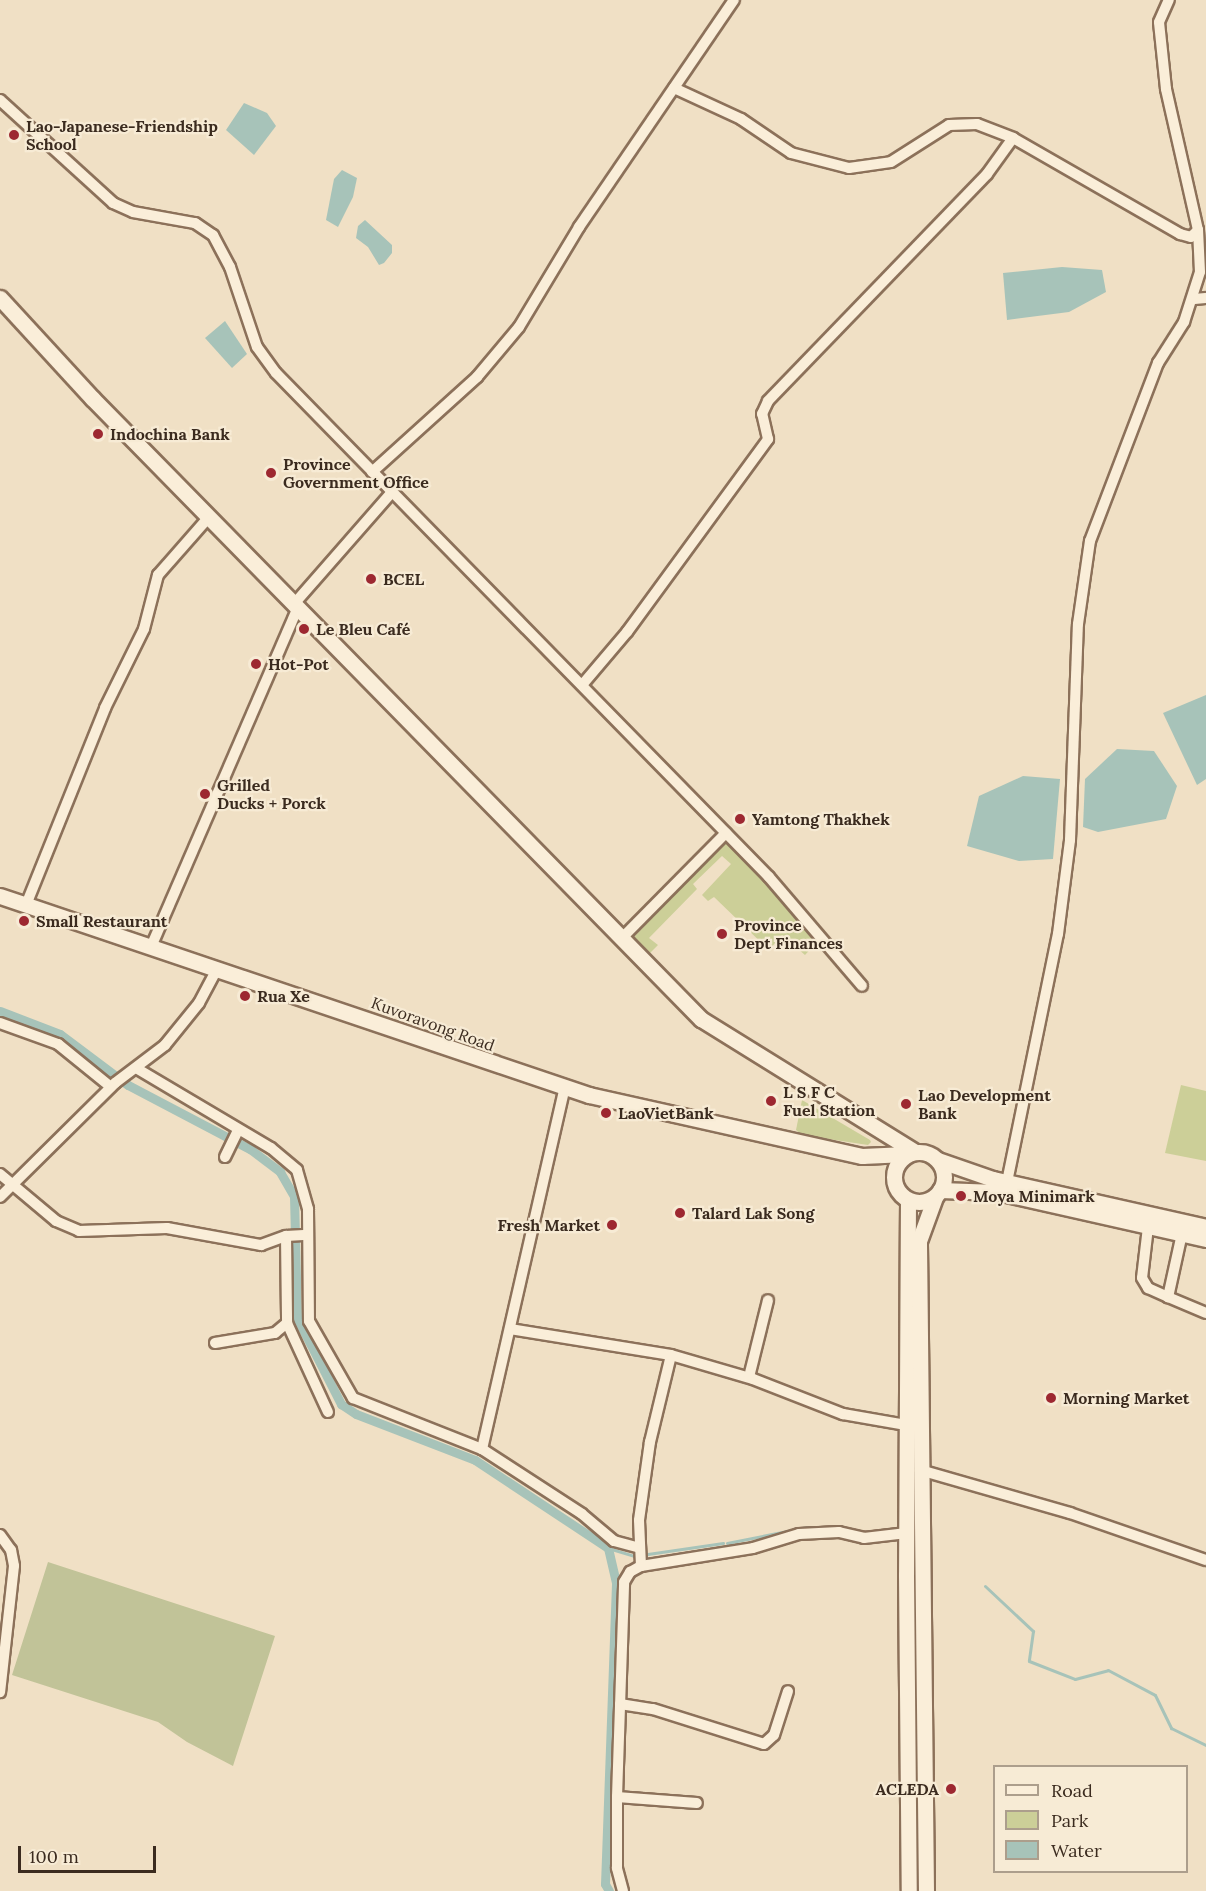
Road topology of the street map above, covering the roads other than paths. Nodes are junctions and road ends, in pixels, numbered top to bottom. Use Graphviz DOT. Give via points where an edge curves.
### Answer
graph roads {
  1 [pos="734,0"];
  2 [pos="1169,0"];
  3 [pos="674,88"];
  4 [pos="0,100"];
  5 [pos="1013,138"];
  6 [pos="1198,230"];
  7 [pos="0,298"];
  8 [pos="1194,298"];
  9 [pos="1206,298"];
  10 [pos="372,472"];
  11 [pos="392,492"];
  12 [pos="209,517"];
  13 [pos="296,606"];
  14 [pos="582,685"];
  15 [pos="726,833"];
  16 [pos="0,896"];
  17 [pos="26,905"];
  18 [pos="621,939"];
  19 [pos="151,947"];
  20 [pos="217,969"];
  21 [pos="861,987"];
  22 [pos="0,1023"];
  23 [pos="131,1071"];
  24 [pos="113,1085"];
  25 [pos="565,1087"];
  26 [pos="238,1130"];
  27 [pos="910,1153"];
  28 [pos="862,1156"];
  29 [pos="225,1157"];
  30 [pos="938,1160"];
  31 [pos="0,1174"];
  32 [pos="1007,1182"];
  33 [pos="894,1184"];
  34 [pos="12,1185"];
  35 [pos="937,1194"];
  36 [pos="0,1197"];
  37 [pos="908,1200"];
  38 [pos="1149,1227"];
  39 [pos="1206,1227"];
  40 [pos="1183,1228"];
  41 [pos="308,1235"];
  42 [pos="286,1236"];
  43 [pos="1206,1239"];
  44 [pos="1168,1297"];
  45 [pos="768,1300"];
  46 [pos="1206,1313"];
  47 [pos="287,1323"];
  48 [pos="510,1329"];
  49 [pos="215,1343"];
  50 [pos="671,1355"];
  51 [pos="749,1377"];
  52 [pos="328,1412"];
  53 [pos="906,1425"];
  54 [pos="482,1449"];
  55 [pos="920,1470"];
  56 [pos="907,1533"];
  57 [pos="0,1535"];
  58 [pos="640,1548"];
  59 [pos="1206,1560"];
  60 [pos="641,1566"];
  61 [pos="1,1675"];
  62 [pos="788,1691"];
  63 [pos="0,1692"];
  64 [pos="620,1704"];
  65 [pos="616,1797"];
  66 [pos="697,1803"];
  67 [pos="623,1891"];
  68 [pos="909,1891"];
  69 [pos="926,1891"];
  1 -- 3 [label="street"];
  2 -- 6 [label="street" via="1159,22 1166,88"];
  3 -- 5 [label="street" via="741,119 791,153 849,168 891,162 949,125 977,123"];
  3 -- 10 [label="street" via="579,227 519,327 477,376"];
  4 -- 10 [label="street" via="113,203 133,212 195,223 213,235 230,267 262,355"];
  5 -- 6 [label="street" via="1180,234 1191,237"];
  5 -- 14 [label="street" via="978,184 768,401 762,414 768,439 627,632"];
  6 -- 8 [label="street" via="1201,263"];
  7 -- 12 [label="street"];
  8 -- 9 [label="street"];
  8 -- 32 [label="street" via="1160,359 1090,541 1078,624 1070,840 1058,934"];
  10 -- 11 [label="street"];
  11 -- 13 [label="street"];
  11 -- 14 [label="street"];
  12 -- 13 [label="street"];
  12 -- 17 [label="street" via="158,576 144,629 105,708"];
  13 -- 18 [label="street"];
  13 -- 19 [label="street"];
  14 -- 15 [label="street"];
  15 -- 18 [label="street"];
  15 -- 21 [label="street" via="769,877"];
  16 -- 17 [label="street, Kuvoravong Road"];
  17 -- 19 [label="street, Kuvoravong Road"];
  18 -- 27 [label="street" via="701,1019"];
  19 -- 20 [label="street, Kuvoravong Road"];
  20 -- 23 [label="street" via="189,1017 165,1045"];
  20 -- 25 [label="street, Kuvoravong Road"];
  22 -- 24 [label="street" via="58,1044"];
  23 -- 24 [label="street"];
  23 -- 26 [label="street"];
  24 -- 34 [label="street"];
  25 -- 28 [label="street, Kuvoravong Road"];
  25 -- 48 [label="street"];
  26 -- 29 [label="street"];
  26 -- 41 [label="street" via="272,1148 297,1170 305,1190"];
  27 -- 28 [label="street"];
  27 -- 30 [label="street"];
  27 -- 33 [label="street" via="894,1170"];
  28 -- 33 [label="street"];
  30 -- 32 [label="street"];
  30 -- 35 [label="street" via="944,1175"];
  31 -- 34 [label="street"];
  32 -- 40 [label="street"];
  33 -- 37 [label="street"];
  34 -- 36 [label="street"];
  34 -- 42 [label="street" via="56,1221 79,1231 166,1228 261,1245"];
  35 -- 37 [label="street" via="922,1202"];
  35 -- 38 [label="street" via="997,1192"];
  35 -- 55 [label="street" via="919,1241"];
  37 -- 53 [label="street"];
  38 -- 40 [label="street"];
  38 -- 44 [label="street" via="1142,1278 1148,1288"];
  39 -- 40 [label="street"];
  40 -- 43 [label="street"];
  40 -- 44 [label="street"];
  41 -- 42 [label="street"];
  41 -- 54 [label="street" via="309,1321 346,1391 361,1403"];
  42 -- 47 [label="street"];
  44 -- 46 [label="street"];
  45 -- 51 [label="street"];
  47 -- 49 [label="street" via="275,1333"];
  47 -- 52 [label="street"];
  48 -- 50 [label="street"];
  48 -- 54 [label="street"];
  50 -- 51 [label="street"];
  50 -- 58 [label="street" via="651,1442 639,1520"];
  51 -- 53 [label="street" via="843,1414"];
  53 -- 56 [label="street"];
  54 -- 58 [label="street" via="582,1514 614,1541"];
  55 -- 59 [label="street" via="1070,1513"];
  55 -- 69 [label="street"];
  56 -- 60 [label="street" via="864,1538 839,1532 799,1534 753,1548"];
  56 -- 68 [label="street"];
  57 -- 61 [label="street" via="11,1550 14,1566"];
  58 -- 60 [label="street"];
  60 -- 64 [label="street" via="630,1572 624,1582"];
  61 -- 63 [label="street"];
  62 -- 64 [label="street" via="774,1736 764,1744 653,1709"];
  64 -- 65 [label="street"];
  65 -- 66 [label="street"];
  65 -- 67 [label="street" via="617,1868"];
}
